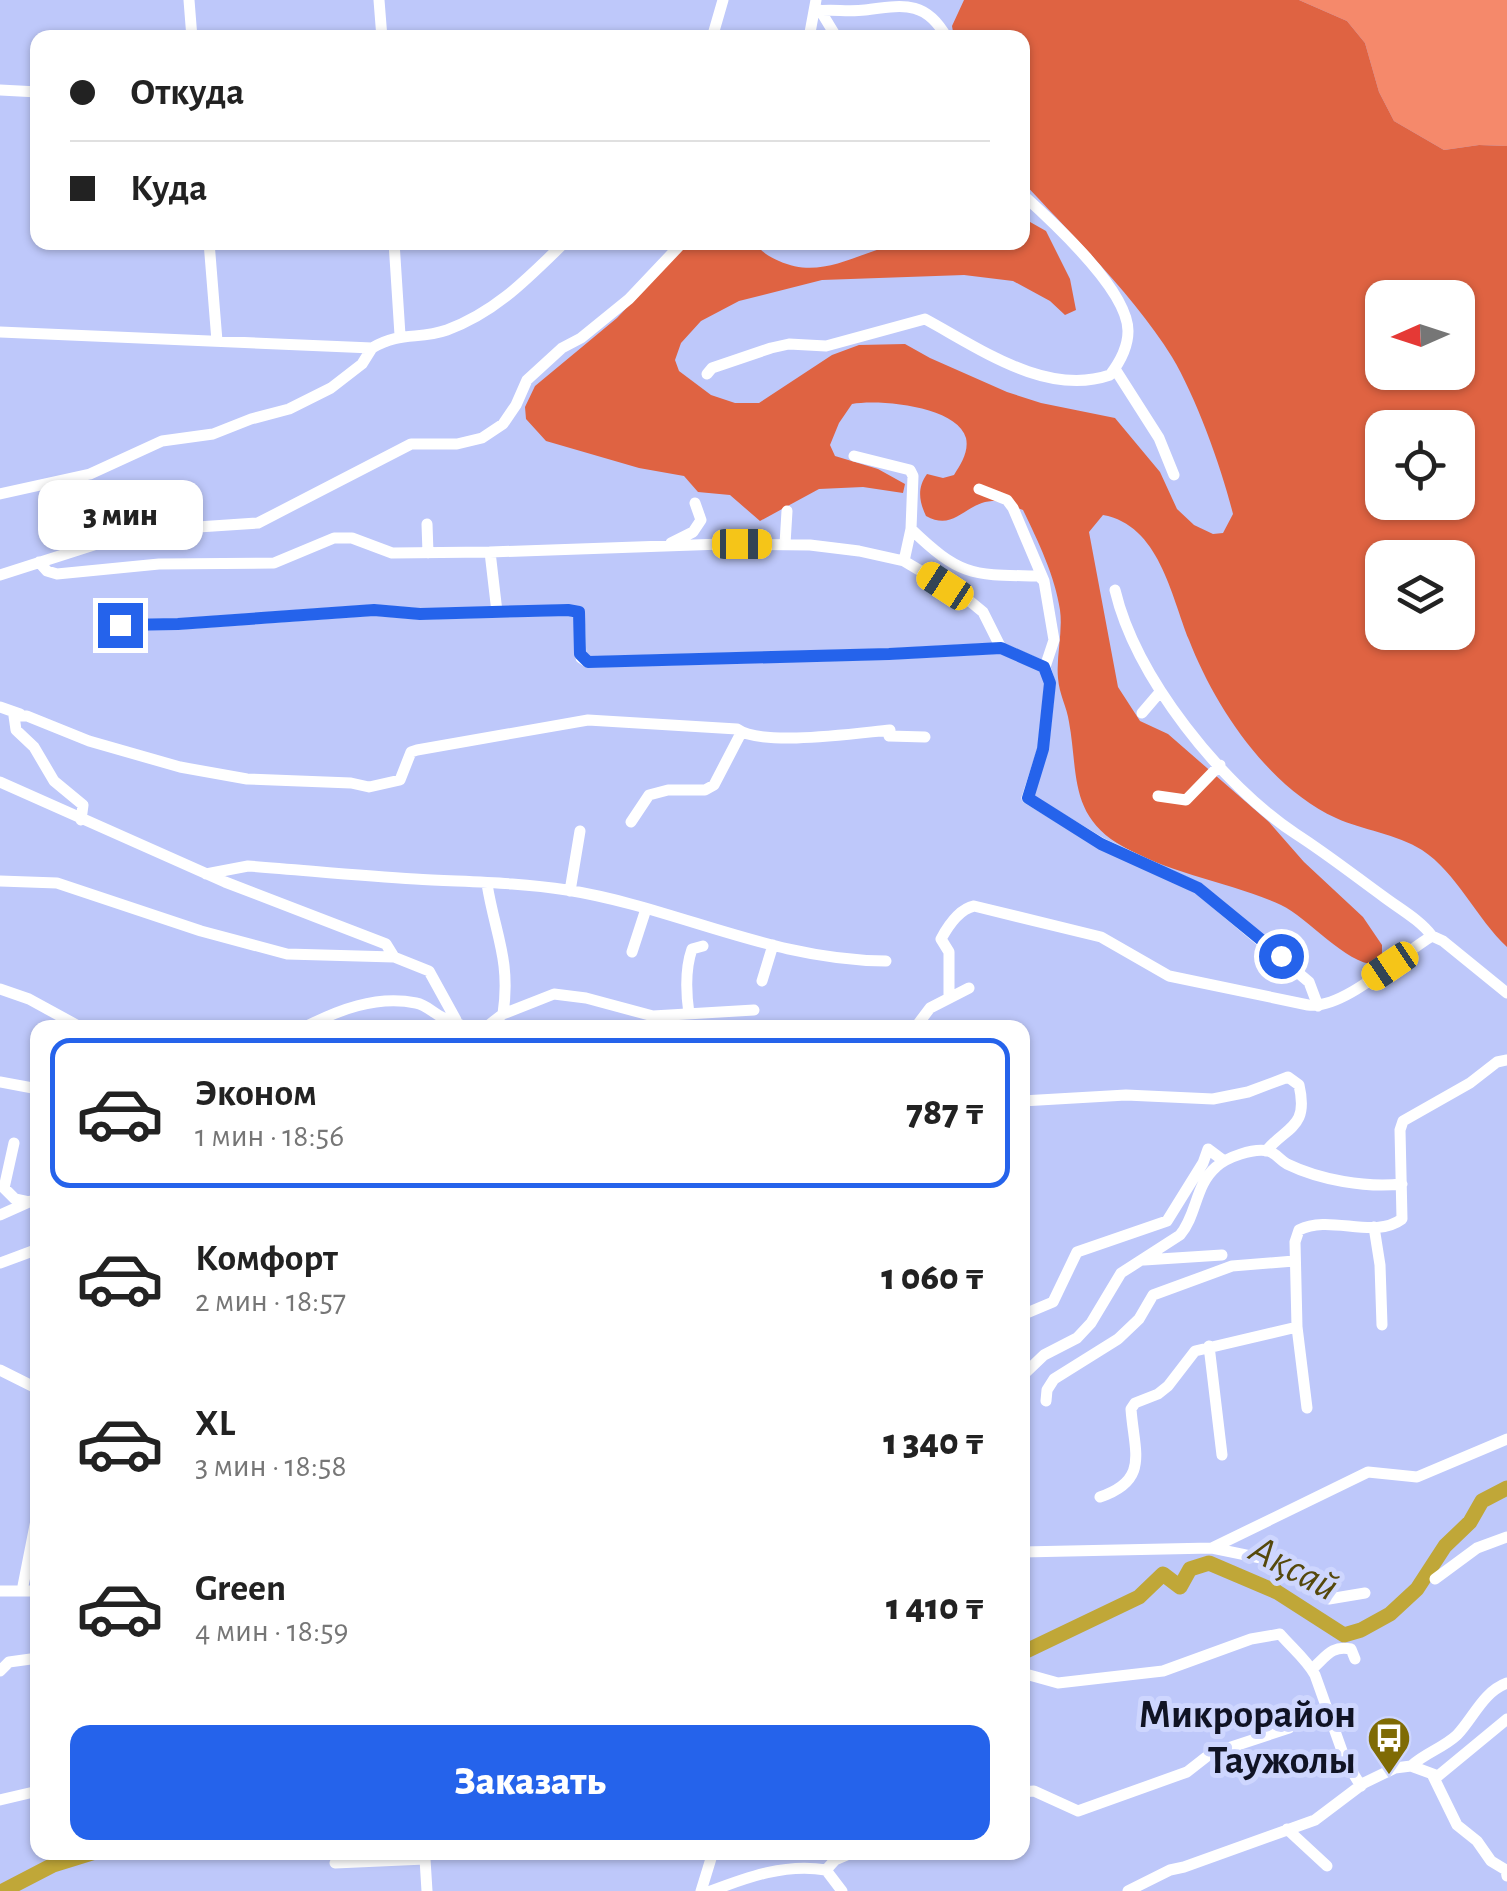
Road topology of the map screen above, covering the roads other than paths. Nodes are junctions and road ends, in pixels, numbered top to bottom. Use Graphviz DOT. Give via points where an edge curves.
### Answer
graph roads {
  1 [pos="189,0"];
  2 [pos="379,0"];
  3 [pos="723,0"];
  4 [pos="817,7"];
  5 [pos="191,30"];
  6 [pos="381,30"];
  7 [pos="714,30"];
  8 [pos="832,30"];
  9 [pos="941,30"];
  10 [pos="0,90"];
  11 [pos="30,92"];
  12 [pos="1030,201"];
  13 [pos="209,250"];
  14 [pos="395,250"];
  15 [pos="558,250"];
  16 [pos="675,250"];
  17 [pos="0,332"];
  18 [pos="400,335"];
  19 [pos="217,341"];
  20 [pos="372,348"];
  21 [pos="1115,369"];
  22 [pos="707,374"];
  23 [pos="854,456"];
  24 [pos="1174,474"];
  25 [pos="980,489"];
  26 [pos="0,494"];
  27 [pos="694,504"];
  28 [pos="787,511"];
  29 [pos="426,524"];
  30 [pos="911,529"];
  31 [pos="785,544"];
  32 [pos="667,545"];
  33 [pos="428,552"];
  34 [pos="490,552"];
  35 [pos="904,561"];
  36 [pos="39,562"];
  37 [pos="0,575"];
  38 [pos="1041,575"];
  39 [pos="1115,590"];
  40 [pos="497,612"];
  41 [pos="105,625"];
  42 [pos="1001,648"];
  43 [pos="1044,667"];
  44 [pos="1160,692"];
  45 [pos="2,708"];
  46 [pos="1142,713"];
  47 [pos="17,718"];
  48 [pos="742,734"];
  49 [pos="925,737"];
  50 [pos="412,752"];
  51 [pos="397,755"];
  52 [pos="1220,765"];
  53 [pos="0,782"];
  54 [pos="1158,796"];
  55 [pos="81,820"];
  56 [pos="631,822"];
  57 [pos="580,831"];
  58 [pos="206,874"];
  59 [pos="0,880"];
  60 [pos="487,884"];
  61 [pos="570,891"];
  62 [pos="646,909"];
  63 [pos="1428,934"];
  64 [pos="703,946"];
  65 [pos="773,946"];
  66 [pos="632,952"];
  67 [pos="394,958"];
  68 [pos="886,961"];
  69 [pos="762,980"];
  70 [pos="969,988"];
  71 [pos="0,989"];
  72 [pos="1507,992"];
  73 [pos="949,996"];
  74 [pos="1318,1006"];
  75 [pos="754,1010"];
  76 [pos="503,1014"];
  77 [pos="689,1014"];
  78 [pos="67,1020"];
  79 [pos="322,1020"];
  80 [pos="448,1020"];
  81 [pos="458,1020"];
  82 [pos="495,1020"];
  83 [pos="921,1020"];
  84 [pos="1507,1060"];
  85 [pos="0,1082"];
  86 [pos="30,1088"];
  87 [pos="1030,1101"];
  88 [pos="14,1143"];
  89 [pos="1266,1152"];
  90 [pos="1224,1161"];
  91 [pos="1402,1184"];
  92 [pos="15,1198"];
  93 [pos="30,1200"];
  94 [pos="30,1201"];
  95 [pos="0,1202"];
  96 [pos="0,1215"];
  97 [pos="1374,1227"];
  98 [pos="30,1252"];
  99 [pos="1222,1255"];
  100 [pos="1140,1260"];
  101 [pos="1294,1261"];
  102 [pos="0,1263"];
  103 [pos="1030,1312"];
  104 [pos="1382,1325"];
  105 [pos="1297,1326"];
  106 [pos="1209,1346"];
  107 [pos="1030,1368"];
  108 [pos="0,1370"];
  109 [pos="30,1384"];
  110 [pos="1046,1401"];
  111 [pos="1307,1408"];
  112 [pos="1507,1439"];
  113 [pos="1222,1454"];
  114 [pos="1100,1497"];
  115 [pos="1507,1537"];
  116 [pos="1212,1548"];
  117 [pos="30,1550"];
  118 [pos="1030,1552"];
  119 [pos="1435,1579"];
  120 [pos="0,1591"];
  121 [pos="22,1591"];
  122 [pos="30,1591"];
  123 [pos="1365,1593"];
  124 [pos="1354,1659"];
  125 [pos="30,1661"];
  126 [pos="1312,1669"];
  127 [pos="0,1671"];
  128 [pos="1030,1675"];
  129 [pos="1507,1683"];
  130 [pos="1507,1720"];
  131 [pos="1288,1728"];
  132 [pos="1410,1766"];
  133 [pos="1433,1776"];
  134 [pos="1361,1786"];
  135 [pos="1030,1792"];
  136 [pos="30,1793"];
  137 [pos="0,1800"];
  138 [pos="1288,1828"];
  139 [pos="406,1860"];
  140 [pos="424,1860"];
  141 [pos="710,1860"];
  142 [pos="835,1860"];
  143 [pos="335,1864"];
  144 [pos="1327,1866"];
  145 [pos="826,1870"];
  146 [pos="1506,1878"];
  147 [pos="427,1891"];
  148 [pos="700,1891"];
  149 [pos="711,1891"];
  150 [pos="842,1891"];
  151 [pos="1128,1891"];
  1 -- 5 [label="street"];
  2 -- 6 [label="street"];
  3 -- 7 [label="street"];
  4 -- 8 [label="street"];
  4 -- 9 [label="street" via="855,11 914,3"];
  10 -- 11 [label="street"];
  12 -- 21 [label="street" via="1120,304 1128,330"];
  13 -- 19 [label="street"];
  14 -- 18 [label="street"];
  15 -- 18 [label="street" via="494,307 445,330"];
  16 -- 36 [label="street" via="629,298 527,380 503,424 482,438 411,444 258,523 136,536"];
  17 -- 19 [label="street"];
  18 -- 20 [label="street"];
  19 -- 20 [label="street"];
  20 -- 26 [label="street" via="331,388 289,409 213,434 162,441 90,474"];
  21 -- 22 [label="street" via="1091,380 1038,374 925,319 826,346 771,348"];
  21 -- 24 [label="street" via="1160,438"];
  23 -- 30 [label="street" via="910,470"];
  25 -- 38 [label="street" via="1007,500"];
  27 -- 32 [label="street" via="699,526"];
  28 -- 31 [label="street"];
  29 -- 33 [label="street"];
  30 -- 35 [label="street"];
  30 -- 38 [label="street" via="970,574"];
  31 -- 32 [label="street"];
  31 -- 35 [label="street"];
  32 -- 34 [label="street"];
  33 -- 34 [label="street"];
  33 -- 36 [label="street" via="392,553 334,538 264,564 159,564 58,574"];
  34 -- 40 [label="street"];
  35 -- 42 [label="street" via="984,612"];
  36 -- 37 [label="street"];
  38 -- 43 [label="street" via="1054,625"];
  39 -- 44 [label="street" via="1129,636"];
  40 -- 41 [label="street" via="374,610"];
  40 -- 42 [label="street" via="579,612 580,654 588,662"];
  42 -- 43 [label="street"];
  43 -- 74 [label="street" via="1050,683 1043,749 1028,798 1101,844 1198,888 1309,982"];
  44 -- 46 [label="street"];
  44 -- 52 [label="street"];
  45 -- 47 [label="street"];
  47 -- 50 [label="street" via="148,759 247,778 380,786 400,780"];
  47 -- 55 [label="street" via="16,730 54,781 84,805"];
  48 -- 49 [label="street" via="802,738 890,730 889,736"];
  48 -- 50 [label="street" via="588,720"];
  48 -- 56 [label="street" via="714,785 649,795"];
  50 -- 51 [label="street"];
  52 -- 54 [label="street" via="1186,800"];
  52 -- 63 [label="street" via="1263,808"];
  53 -- 55 [label="street"];
  55 -- 58 [label="street"];
  57 -- 61 [label="street"];
  58 -- 60 [label="street" via="248,866"];
  58 -- 67 [label="street" via="386,944"];
  59 -- 67 [label="street" via="57,883 287,954"];
  60 -- 61 [label="street"];
  60 -- 76 [label="street" via="504,946"];
  61 -- 62 [label="street"];
  62 -- 65 [label="street"];
  62 -- 66 [label="street"];
  63 -- 72 [label="street"];
  63 -- 74 [label="street" via="1349,994"];
  64 -- 77 [label="street" via="690,957"];
  65 -- 68 [label="street" via="816,957"];
  65 -- 69 [label="street"];
  67 -- 81 [label="street" via="430,971"];
  70 -- 73 [label="street"];
  71 -- 78 [label="street"];
  73 -- 74 [label="street" via="949,952 941,939 974,906 1101,938 1169,976"];
  73 -- 83 [label="street"];
  75 -- 77 [label="street"];
  76 -- 77 [label="street" via="554,994 654,1016"];
  76 -- 82 [label="street"];
  79 -- 80 [label="street" via="379,1001 416,1003"];
  84 -- 91 [label="street" via="1406,1116 1400,1126"];
  85 -- 86 [label="street"];
  87 -- 89 [label="street" via="1212,1099 1288,1077 1298,1085 1301,1110 1288,1134"];
  88 -- 92 [label="street" via="4,1182"];
  89 -- 90 [label="street"];
  89 -- 91 [label="street" via="1348,1183"];
  90 -- 100 [label="street" via="1202,1185 1180,1235"];
  90 -- 103 [label="street" via="1208,1149 1167,1221 1077,1252 1052,1302"];
  91 -- 97 [label="street" via="1402,1219"];
  92 -- 93 [label="street"];
  92 -- 95 [label="street"];
  94 -- 96 [label="street"];
  97 -- 101 [label="street" via="1301,1227"];
  97 -- 104 [label="street"];
  98 -- 102 [label="street"];
  99 -- 100 [label="street"];
  100 -- 107 [label="street" via="1121,1273 1078,1338"];
  101 -- 105 [label="street"];
  101 -- 110 [label="street" via="1232,1266 1154,1294 1118,1339 1054,1379"];
  105 -- 106 [label="street"];
  105 -- 111 [label="street"];
  106 -- 113 [label="street"];
  106 -- 114 [label="street" via="1195,1351 1158,1394 1135,1403 1132,1479"];
  108 -- 109 [label="street"];
  112 -- 116 [label="street" via="1416,1477 1368,1472"];
  115 -- 119 [label="street" via="1477,1548"];
  116 -- 118 [label="street"];
  116 -- 123 [label="street" via="1294,1565 1329,1599"];
  117 -- 121 [label="street"];
  120 -- 121 [label="street"];
  121 -- 122 [label="street"];
  124 -- 126 [label="street" via="1351,1649 1340,1647"];
  125 -- 127 [label="street"];
  126 -- 128 [label="street" via="1275,1632 1163,1670 1058,1683"];
  126 -- 134 [label="street"];
  129 -- 132 [label="street" via="1446,1744"];
  130 -- 133 [label="street"];
  131 -- 135 [label="street" via="1078,1812"];
  132 -- 133 [label="street"];
  132 -- 134 [label="street"];
  133 -- 146 [label="street" via="1457,1825 1506,1870"];
  134 -- 138 [label="street" via="1324,1815"];
  136 -- 137 [label="street"];
  138 -- 144 [label="street"];
  138 -- 151 [label="street"];
  139 -- 143 [label="street"];
  140 -- 147 [label="street"];
  141 -- 148 [label="street"];
  142 -- 145 [label="street"];
  145 -- 149 [label="street" via="756,1874"];
  145 -- 150 [label="street"];
}
